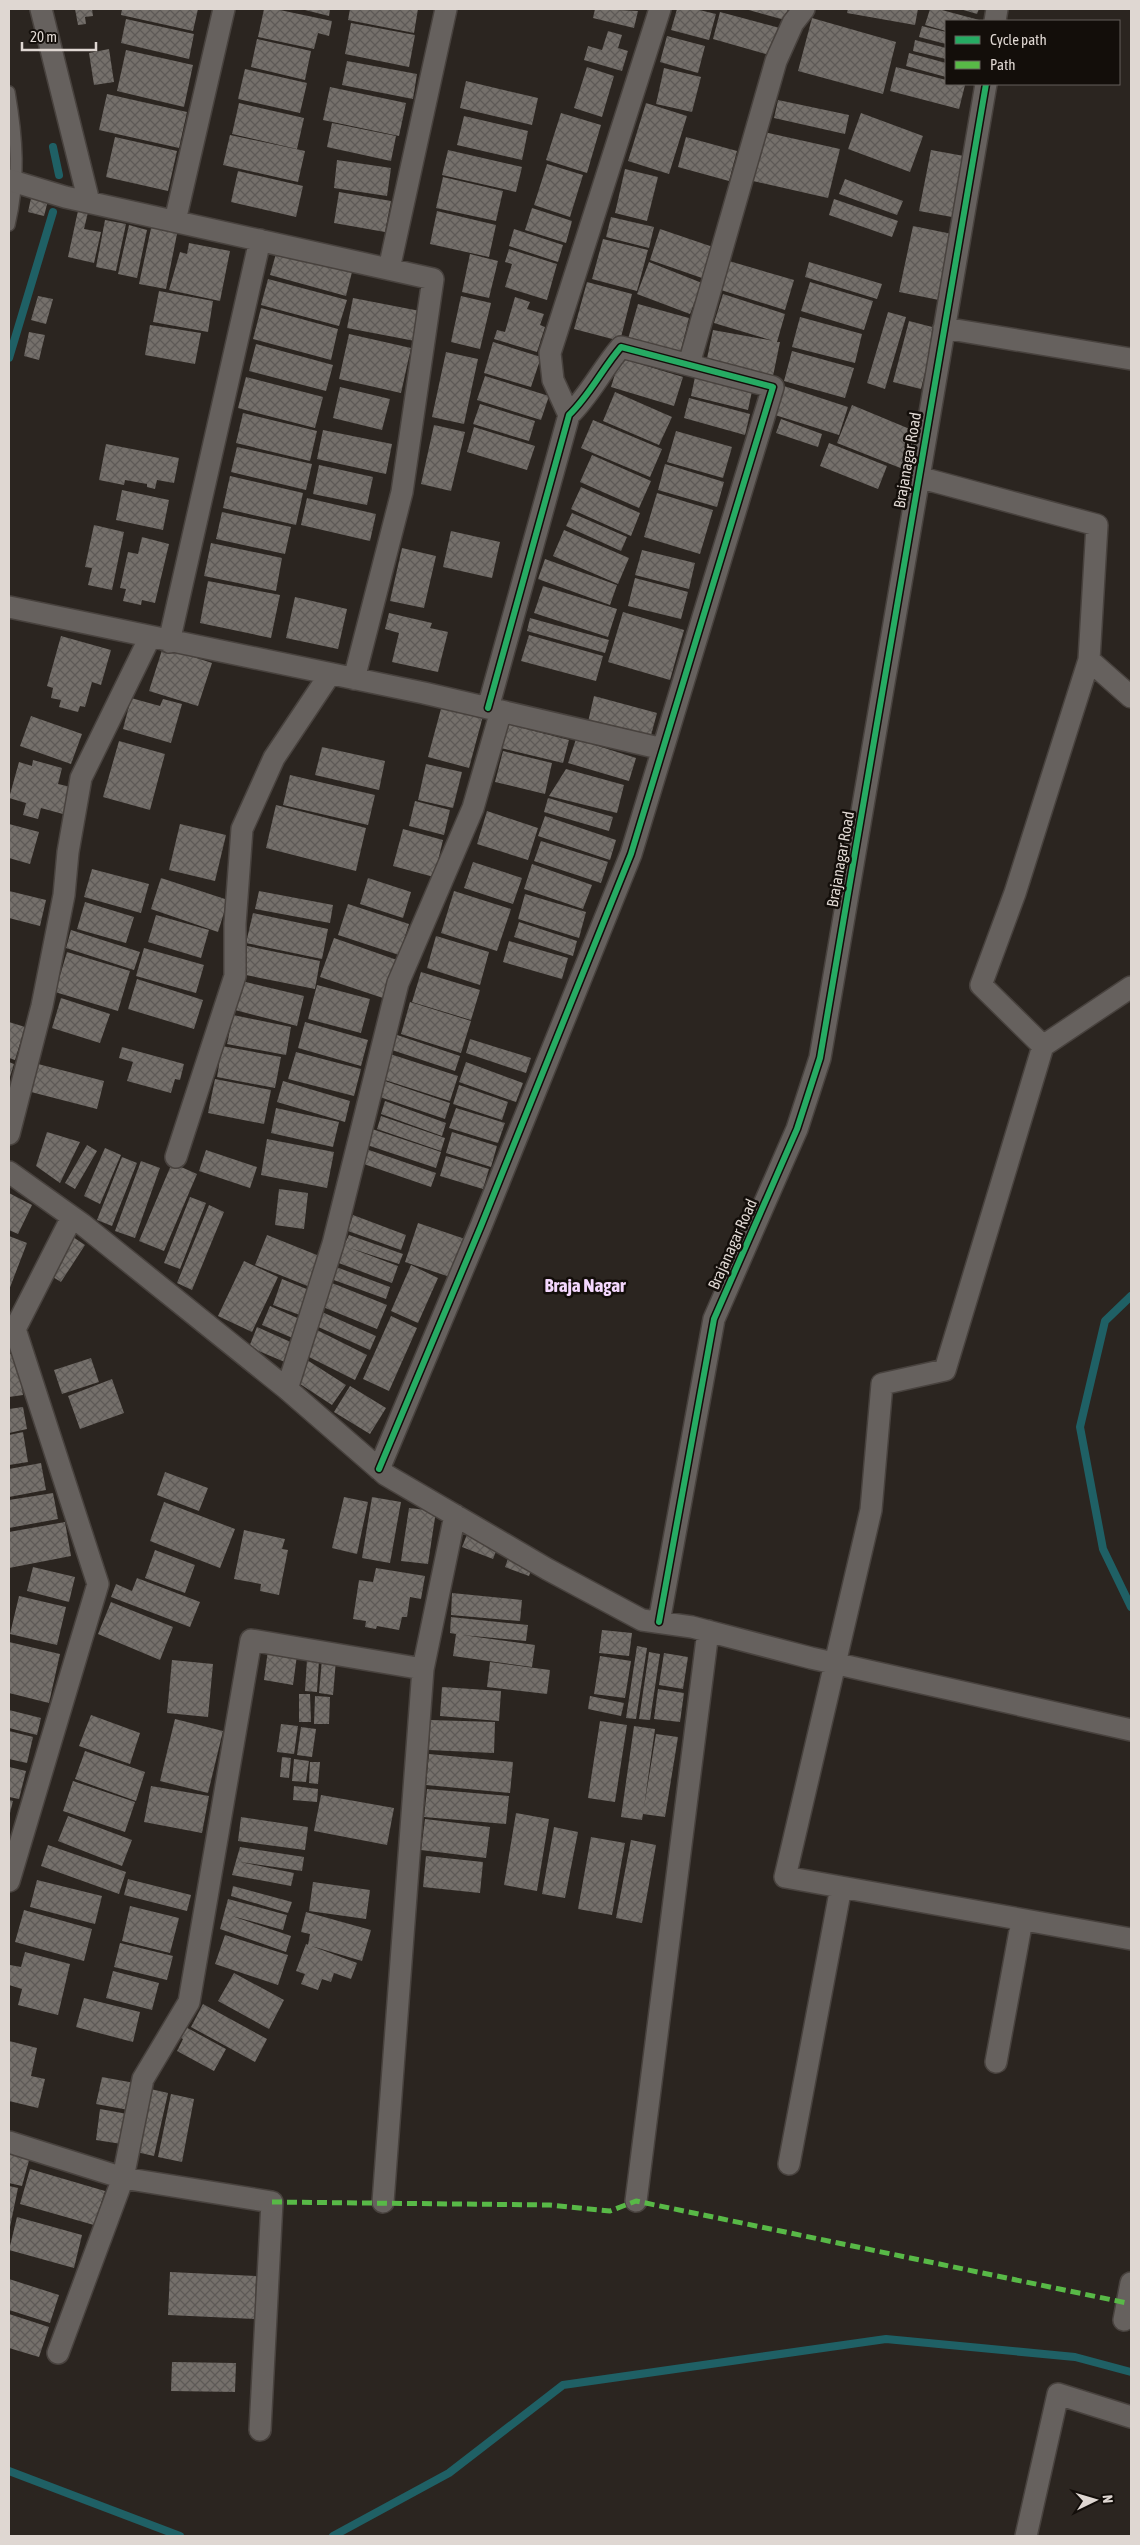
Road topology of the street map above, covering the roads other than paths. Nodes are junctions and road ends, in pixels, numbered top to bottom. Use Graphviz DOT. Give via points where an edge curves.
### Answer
graph roads {
  1 [pos="41,9"];
  2 [pos="224,9"];
  3 [pos="446,9"];
  4 [pos="660,9"];
  5 [pos="804,9"];
  6 [pos="986,85"];
  7 [pos="9,92"];
  8 [pos="13,181"];
  9 [pos="88,202"];
  10 [pos="175,221"];
  11 [pos="9,225"];
  12 [pos="260,240"];
  13 [pos="389,269"];
  14 [pos="944,328"];
  15 [pos="1131,359"];
  16 [pos="689,364"];
  17 [pos="569,415"];
  18 [pos="918,477"];
  19 [pos="9,607"];
  20 [pos="159,640"];
  21 [pos="1089,660"];
  22 [pos="330,674"];
  23 [pos="354,679"];
  24 [pos="1131,697"];
  25 [pos="494,710"];
  26 [pos="663,749"];
  27 [pos="1131,987"];
  28 [pos="1044,1046"];
  29 [pos="9,1134"];
  30 [pos="176,1157"];
  31 [pos="9,1172"];
  32 [pos="72,1217"];
  33 [pos="14,1344"];
  34 [pos="287,1390"];
  35 [pos="379,1469"];
  36 [pos="455,1515"];
  37 [pos="660,1622"];
  38 [pos="708,1631"];
  39 [pos="836,1664"];
  40 [pos="423,1669"];
  41 [pos="1131,1730"];
  42 [pos="9,1881"];
  43 [pos="841,1887"];
  44 [pos="1022,1920"];
  45 [pos="1131,1939"];
  46 [pos="996,2062"];
  47 [pos="9,2142"];
  48 [pos="789,2164"];
  49 [pos="123,2178"];
  50 [pos="636,2200"];
  51 [pos="383,2202"];
  52 [pos="1131,2283"];
  53 [pos="1124,2320"];
  54 [pos="58,2353"];
  55 [pos="1131,2417"];
  56 [pos="260,2430"];
  57 [pos="1026,2536"];
  1 -- 9 [label="street"];
  2 -- 10 [label="street"];
  3 -- 13 [label="street"];
  4 -- 17 [label="street" via="550,353 553,380"];
  5 -- 16 [label="street" via="776,60"];
  6 -- 14 [label="street, Brajanagar Road"];
  7 -- 8 [label="lane" via="18,152"];
  8 -- 9 [label="street"];
  8 -- 11 [label="lane"];
  9 -- 10 [label="street"];
  10 -- 12 [label="street"];
  12 -- 13 [label="street"];
  12 -- 20 [label="street"];
  13 -- 23 [label="street" via="433,279 402,492"];
  14 -- 15 [label="street"];
  14 -- 18 [label="street, Brajanagar Road"];
  16 -- 17 [label="street" via="621,347 609,360 584,401"];
  16 -- 26 [label="street" via="773,387"];
  17 -- 25 [label="street"];
  18 -- 21 [label="street" via="1097,525"];
  18 -- 37 [label="street, Brajanagar Road" via="820,1058 797,1129 714,1319"];
  19 -- 20 [label="street"];
  20 -- 22 [label="street"];
  20 -- 29 [label="street" via="81,778 64,895 42,1006"];
  21 -- 24 [label="street"];
  21 -- 28 [label="street" via="1015,893 981,985"];
  22 -- 23 [label="street"];
  22 -- 30 [label="street" via="274,758 242,829 235,976"];
  23 -- 25 [label="street"];
  25 -- 26 [label="street"];
  25 -- 34 [label="street" via="473,808 398,983 333,1244"];
  26 -- 35 [label="street" via="631,854 482,1226"];
  27 -- 28 [label="street"];
  28 -- 39 [label="street" via="945,1370 882,1384 871,1510"];
  31 -- 32 [label="street"];
  32 -- 33 [label="street" via="15,1329"];
  32 -- 34 [label="street"];
  33 -- 42 [label="street" via="98,1584"];
  34 -- 35 [label="street"];
  35 -- 36 [label="street"];
  36 -- 37 [label="street" via="642,1620"];
  36 -- 40 [label="street"];
  37 -- 38 [label="street"];
  38 -- 39 [label="street"];
  38 -- 50 [label="street"];
  39 -- 41 [label="street"];
  39 -- 43 [label="street" via="785,1877"];
  40 -- 49 [label="street" via="251,1640 189,2002 143,2078"];
  40 -- 51 [label="street"];
  43 -- 44 [label="street"];
  43 -- 48 [label="street"];
  44 -- 45 [label="street"];
  44 -- 46 [label="street"];
  47 -- 49 [label="street"];
  49 -- 54 [label="street"];
  49 -- 56 [label="street" via="272,2202"];
  52 -- 53 [label="street"];
  55 -- 57 [label="street" via="1058,2394"];
}
